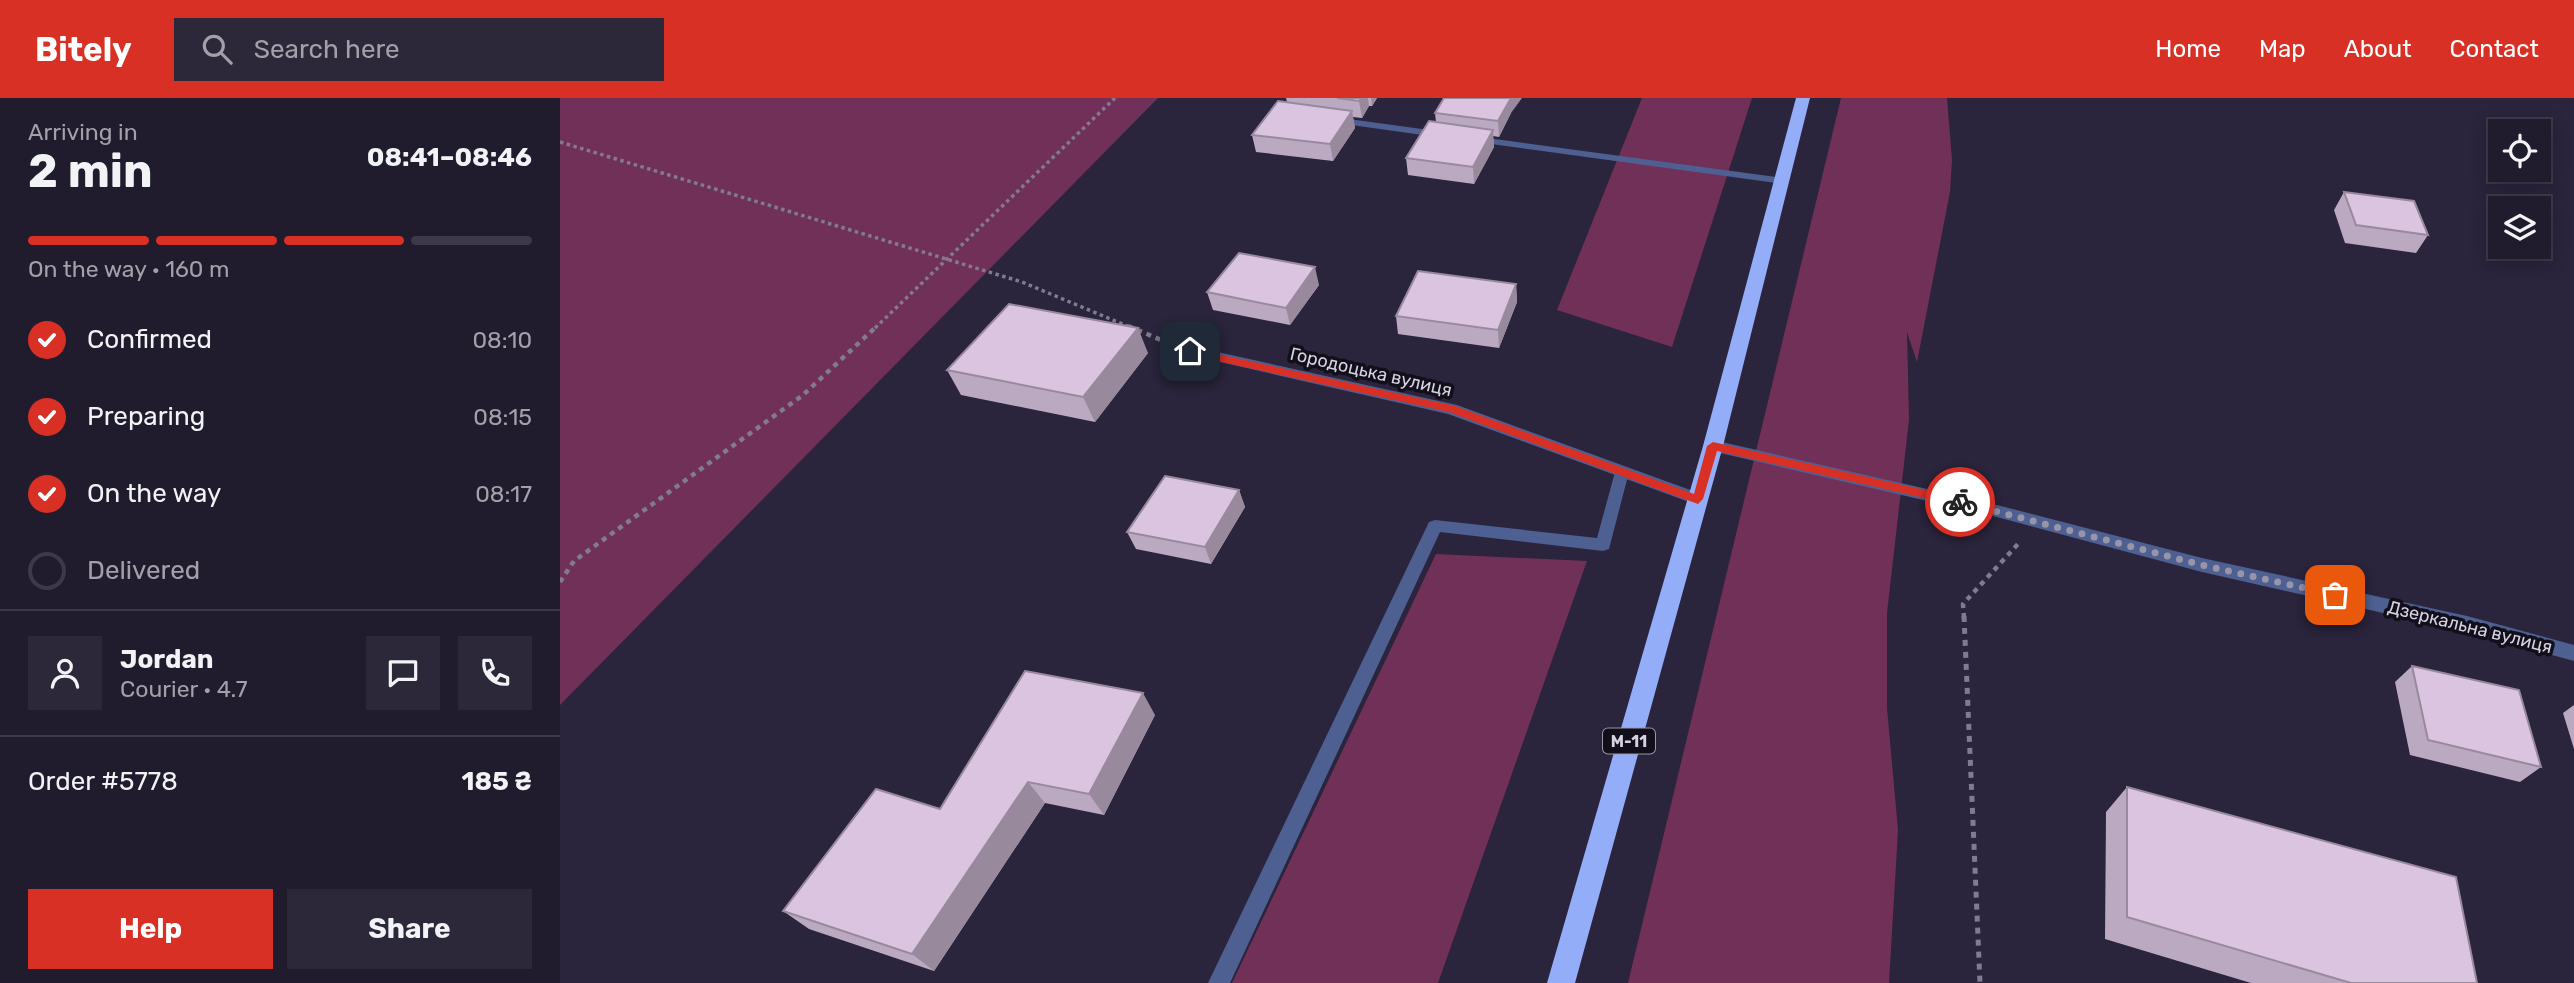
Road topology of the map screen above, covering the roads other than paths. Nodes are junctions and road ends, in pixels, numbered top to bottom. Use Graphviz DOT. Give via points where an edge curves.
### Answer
graph roads {
  1 [pos="1803,98"];
  2 [pos="1326,119"];
  3 [pos="1450,136"];
  4 [pos="1464,138"];
  5 [pos="1783,181"];
  6 [pos="1190,351"];
  7 [pos="1713,446"];
  8 [pos="1622,472"];
  9 [pos="1698,499"];
  10 [pos="2574,653"];
  11 [pos="1219,983"];
  12 [pos="1561,983"];
  1 -- 5 [label="highway, М-11"];
  2 -- 3 [label="lane"];
  4 -- 5 [label="lane"];
  5 -- 7 [label="highway, М-11"];
  6 -- 8 [label="street, Городоцька вулиця" via="1451,409"];
  7 -- 9 [label="highway, М-11"];
  7 -- 10 [label="street, Дзеркальна вулиця"];
  8 -- 9 [label="street, Городоцька вулиця"];
  8 -- 11 [label="lane" via="1603,545 1435,526"];
  9 -- 12 [label="highway, М-11"];
}
